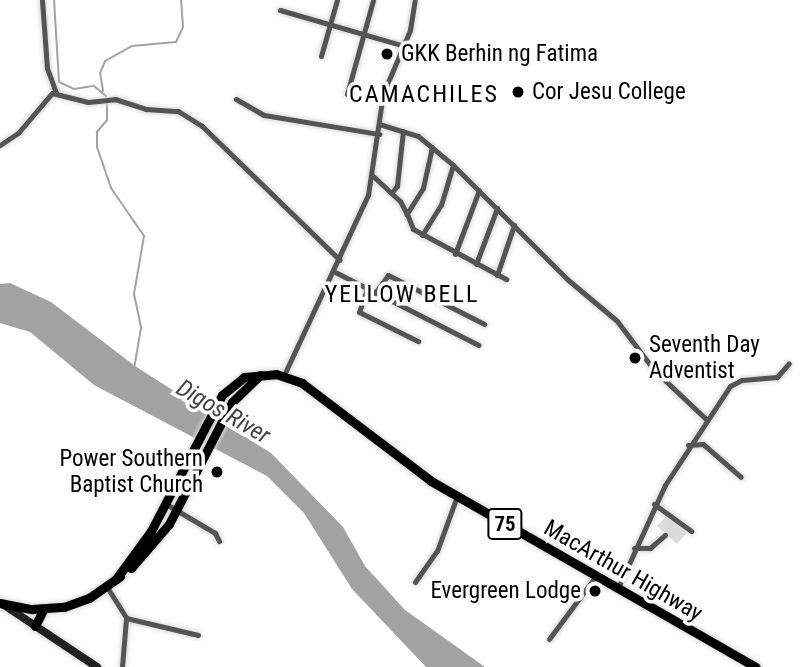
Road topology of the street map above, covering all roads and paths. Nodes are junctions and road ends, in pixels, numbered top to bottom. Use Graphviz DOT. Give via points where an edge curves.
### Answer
graph roads {
  1 [pos="43,0"];
  2 [pos="337,0"];
  3 [pos="373,0"];
  4 [pos="415,0"];
  5 [pos="280,10"];
  6 [pos="330,25"];
  7 [pos="363,34"];
  8 [pos="405,46"];
  9 [pos="321,56"];
  10 [pos="55,93"];
  11 [pos="347,94"];
  12 [pos="236,99"];
  13 [pos="379,124"];
  14 [pos="403,131"];
  15 [pos="379,134"];
  16 [pos="0,145"];
  17 [pos="432,147"];
  18 [pos="453,165"];
  19 [pos="373,176"];
  20 [pos="479,190"];
  21 [pos="392,192"];
  22 [pos="497,208"];
  23 [pos="407,214"];
  24 [pos="514,225"];
  25 [pos="422,235"];
  26 [pos="456,254"];
  27 [pos="340,260"];
  28 [pos="476,264"];
  29 [pos="335,272"];
  30 [pos="497,275"];
  31 [pos="506,279"];
  32 [pos="367,289"];
  33 [pos="375,293"];
  34 [pos="484,324"];
  35 [pos="418,341"];
  36 [pos="478,345"];
  37 [pos="789,362"];
  38 [pos="262,374"];
  39 [pos="284,375"];
  40 [pos="707,420"];
  41 [pos="688,445"];
  42 [pos="741,477"];
  43 [pos="457,496"];
  44 [pos="166,504"];
  45 [pos="654,504"];
  46 [pos="177,511"];
  47 [pos="691,531"];
  48 [pos="665,535"];
  49 [pos="219,541"];
  50 [pos="635,548"];
  51 [pos="594,577"];
  52 [pos="116,579"];
  53 [pos="415,582"];
  54 [pos="107,587"];
  55 [pos="618,590"];
  56 [pos="2,604"];
  57 [pos="44,610"];
  58 [pos="125,618"];
  59 [pos="35,626"];
  60 [pos="198,635"];
  61 [pos="549,639"];
  62 [pos="97,667"];
  63 [pos="122,667"];
  64 [pos="756,667"];
  1 -- 10 [label="street" via="47,68"];
  2 -- 6 [label="street"];
  3 -- 7 [label="street"];
  4 -- 8 [label="street"];
  5 -- 6 [label="street"];
  6 -- 7 [label="street"];
  6 -- 9 [label="street"];
  7 -- 8 [label="street"];
  7 -- 11 [label="street"];
  8 -- 13 [label="street" via="385,87"];
  10 -- 16 [label="street" via="45,96 18,133"];
  10 -- 27 [label="street" via="88,102 115,99 146,109 185,113"];
  12 -- 15 [label="street" via="264,115"];
  13 -- 14 [label="street"];
  13 -- 15 [label="street"];
  14 -- 17 [label="street"];
  14 -- 21 [label="street" via="397,186"];
  15 -- 19 [label="street"];
  17 -- 18 [label="street"];
  17 -- 23 [label="street" via="423,188"];
  18 -- 20 [label="street"];
  18 -- 25 [label="street" via="441,205"];
  19 -- 21 [label="street"];
  19 -- 27 [label="street"];
  20 -- 22 [label="street"];
  20 -- 26 [label="street"];
  21 -- 23 [label="street"];
  22 -- 24 [label="street"];
  22 -- 28 [label="street"];
  23 -- 25 [label="street" via="412,229"];
  24 -- 30 [label="street"];
  24 -- 40 [label="street" via="617,321 654,370"];
  25 -- 26 [label="street"];
  26 -- 28 [label="street"];
  27 -- 29 [label="street"];
  28 -- 30 [label="street"];
  29 -- 32 [label="street"];
  29 -- 39 [label="street"];
  30 -- 31 [label="street"];
  32 -- 33 [label="street"];
  32 -- 35 [label="street" via="359,312"];
  33 -- 34 [label="street" via="388,275"];
  33 -- 36 [label="street"];
  37 -- 40 [label="street" via="777,377 735,382"];
  38 -- 39 [label="highway, MacArthur Highway / 75"];
  38 -- 44 [label="highway, MacArthur Highway / 75" via="234,383 213,411"];
  38 -- 46 [label="highway, MacArthur Highway / 75" via="242,390 223,416"];
  39 -- 43 [label="highway, MacArthur Highway / 75" via="311,390 396,459"];
  40 -- 41 [label="street"];
  41 -- 42 [label="street" via="703,444"];
  41 -- 45 [label="street"];
  43 -- 51 [label="highway, MacArthur Highway / 75"];
  43 -- 53 [label="street" via="437,551"];
  44 -- 46 [label="street"];
  44 -- 52 [label="highway, MacArthur Highway / 75"];
  45 -- 47 [label="street"];
  45 -- 50 [label="street"];
  46 -- 49 [label="street" via="215,533"];
  46 -- 52 [label="highway, MacArthur Highway / 75" via="149,551"];
  48 -- 50 [label="street" via="650,548"];
  50 -- 55 [label="street"];
  51 -- 55 [label="highway, MacArthur Highway / 75"];
  51 -- 61 [label="street"];
  52 -- 54 [label="highway, MacArthur Highway / 75"];
  54 -- 57 [label="highway, MacArthur Highway / 75" via="77,603"];
  54 -- 58 [label="street"];
  55 -- 64 [label="highway, MacArthur Highway / 75"];
  56 -- 57 [label="highway, MacArthur Highway / 75"];
  56 -- 59 [label="main road"];
  57 -- 59 [label="highway"];
  58 -- 60 [label="street"];
  58 -- 63 [label="street"];
  59 -- 62 [label="main road"];
}
